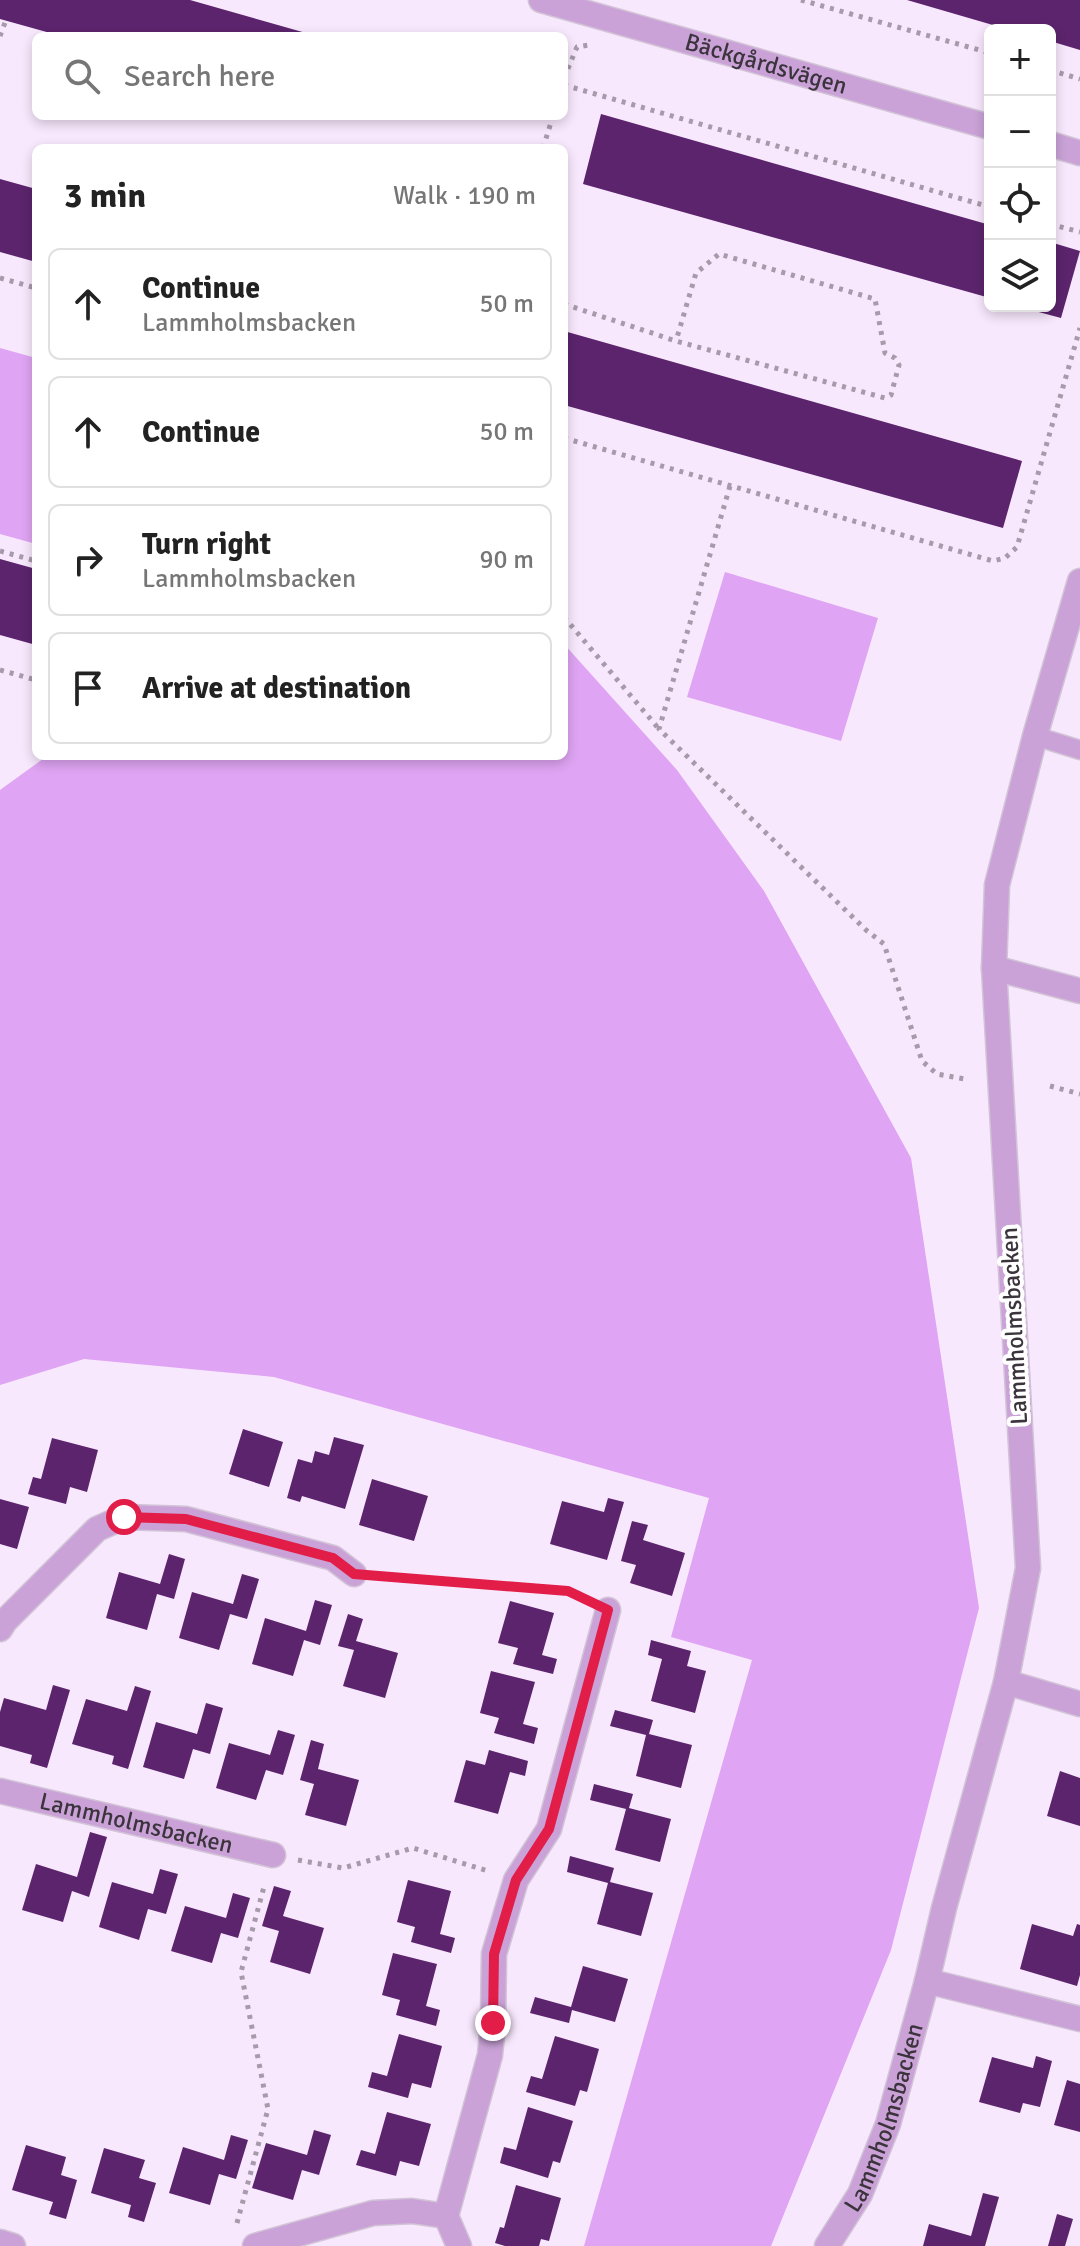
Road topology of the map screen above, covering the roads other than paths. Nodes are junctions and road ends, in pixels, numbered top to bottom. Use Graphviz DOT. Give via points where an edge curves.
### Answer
graph roads {
  1 [pos="541,0"];
  2 [pos="984,125"];
  3 [pos="1056,146"];
  4 [pos="1080,153"];
  5 [pos="1080,581"];
  6 [pos="1035,736"];
  7 [pos="1080,750"];
  8 [pos="994,968"];
  9 [pos="1080,991"];
  10 [pos="354,1574"];
  11 [pos="608,1610"];
  12 [pos="0,1629"];
  13 [pos="1006,1682"];
  14 [pos="1080,1704"];
  15 [pos="0,1791"];
  16 [pos="273,1855"];
  17 [pos="927,1981"];
  18 [pos="1080,2019"];
  19 [pos="446,2216"];
  20 [pos="0,2242"];
  21 [pos="13,2246"];
  22 [pos="255,2246"];
  23 [pos="459,2246"];
  24 [pos="827,2246"];
  1 -- 2 [label="street, Bäckgårdsvägen"];
  3 -- 4 [label="street"];
  5 -- 6 [label="street, Lammholmsbacken"];
  6 -- 7 [label="lane"];
  6 -- 8 [label="street, Lammholmsbacken" via="997,885"];
  8 -- 9 [label="street"];
  8 -- 13 [label="street, Lammholmsbacken" via="1028,1568"];
  10 -- 12 [label="street" via="333,1558 186,1519 124,1517 97,1529"];
  11 -- 19 [label="street" via="549,1829 516,1880 494,1954 490,2055"];
  13 -- 14 [label="street"];
  13 -- 17 [label="street, Lammholmsbacken"];
  15 -- 16 [label="street, Lammholmsbacken"];
  17 -- 18 [label="street"];
  17 -- 24 [label="street, Lammholmsbacken" via="888,2124 860,2194"];
  19 -- 22 [label="street" via="373,2213"];
  19 -- 23 [label="street"];
  20 -- 21 [label="street"];
}
